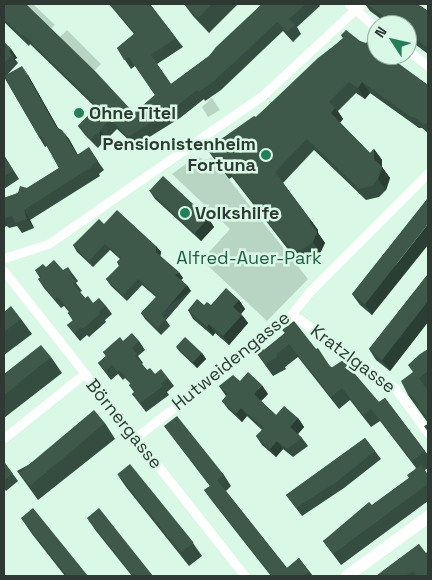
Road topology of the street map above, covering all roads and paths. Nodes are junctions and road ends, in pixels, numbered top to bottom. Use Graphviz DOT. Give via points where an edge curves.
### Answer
graph roads {
  1 [pos="355,6"];
  2 [pos="367,18"];
  3 [pos="417,58"];
  4 [pos="428,66"];
  5 [pos="428,173"];
  6 [pos="4,258"];
  7 [pos="4,271"];
  8 [pos="290,316"];
  9 [pos="84,374"];
  10 [pos="428,433"];
  11 [pos="4,438"];
  12 [pos="135,438"];
  13 [pos="428,517"];
  14 [pos="245,576"];
  15 [pos="347,576"];
  1 -- 2 [label="street"];
  1 -- 6 [label="street" via="262,96 48,244"];
  3 -- 4 [label="street"];
  5 -- 8 [label="street, Hutweidengasse" via="310,291"];
  7 -- 9 [label="street, Börnergasse"];
  8 -- 10 [label="street, Kratzlgasse" via="398,385"];
  8 -- 12 [label="street, Hutweidengasse"];
  9 -- 11 [label="street"];
  9 -- 12 [label="street, Börnergasse"];
  12 -- 14 [label="street, Börnergasse"];
  13 -- 15 [label="main road"];
}
